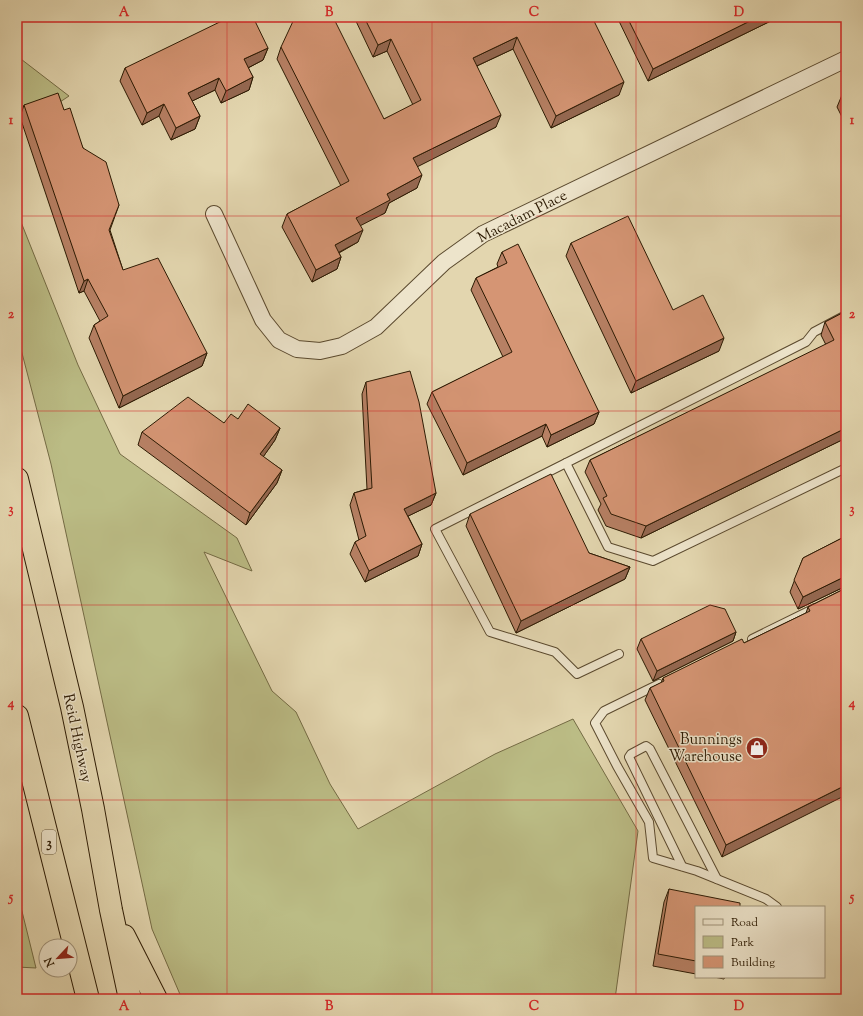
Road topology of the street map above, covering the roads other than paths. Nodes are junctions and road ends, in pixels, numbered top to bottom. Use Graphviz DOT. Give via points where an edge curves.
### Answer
graph roads {
  1 [pos="846,59"];
  2 [pos="214,214"];
  3 [pos="846,315"];
  4 [pos="566,463"];
  5 [pos="846,468"];
  6 [pos="17,479"];
  7 [pos="826,602"];
  8 [pos="745,642"];
  9 [pos="619,654"];
  10 [pos="667,680"];
  11 [pos="18,719"];
  12 [pos="682,866"];
  13 [pos="717,879"];
  14 [pos="776,906"];
  15 [pos="111,910"];
  16 [pos="86,996"];
  17 [pos="130,999"];
  18 [pos="156,999"];
  1 -- 2 [label="street, Macadam Place" via="483,234 444,262 376,326 342,346 320,352 297,349 279,340 263,320"];
  3 -- 4 [label="lane" via="814,332 806,342"];
  4 -- 5 [label="lane" via="608,547 653,561"];
  4 -- 9 [label="lane" via="435,529 490,632 555,652 577,674"];
  6 -- 15 [label="highway, Reid Highway" via="72,707"];
  7 -- 8 [label="lane"];
  10 -- 12 [label="lane" via="604,711 595,723 616,766 649,822 653,858"];
  11 -- 16 [label="highway, 3"];
  12 -- 13 [label="lane"];
  12 -- 13 [label="lane" via="629,757 646,746 650,748"];
  13 -- 14 [label="lane" via="766,899"];
  15 -- 17 [label="highway, Reid Highway"];
  15 -- 18 [label="highway"];
}
